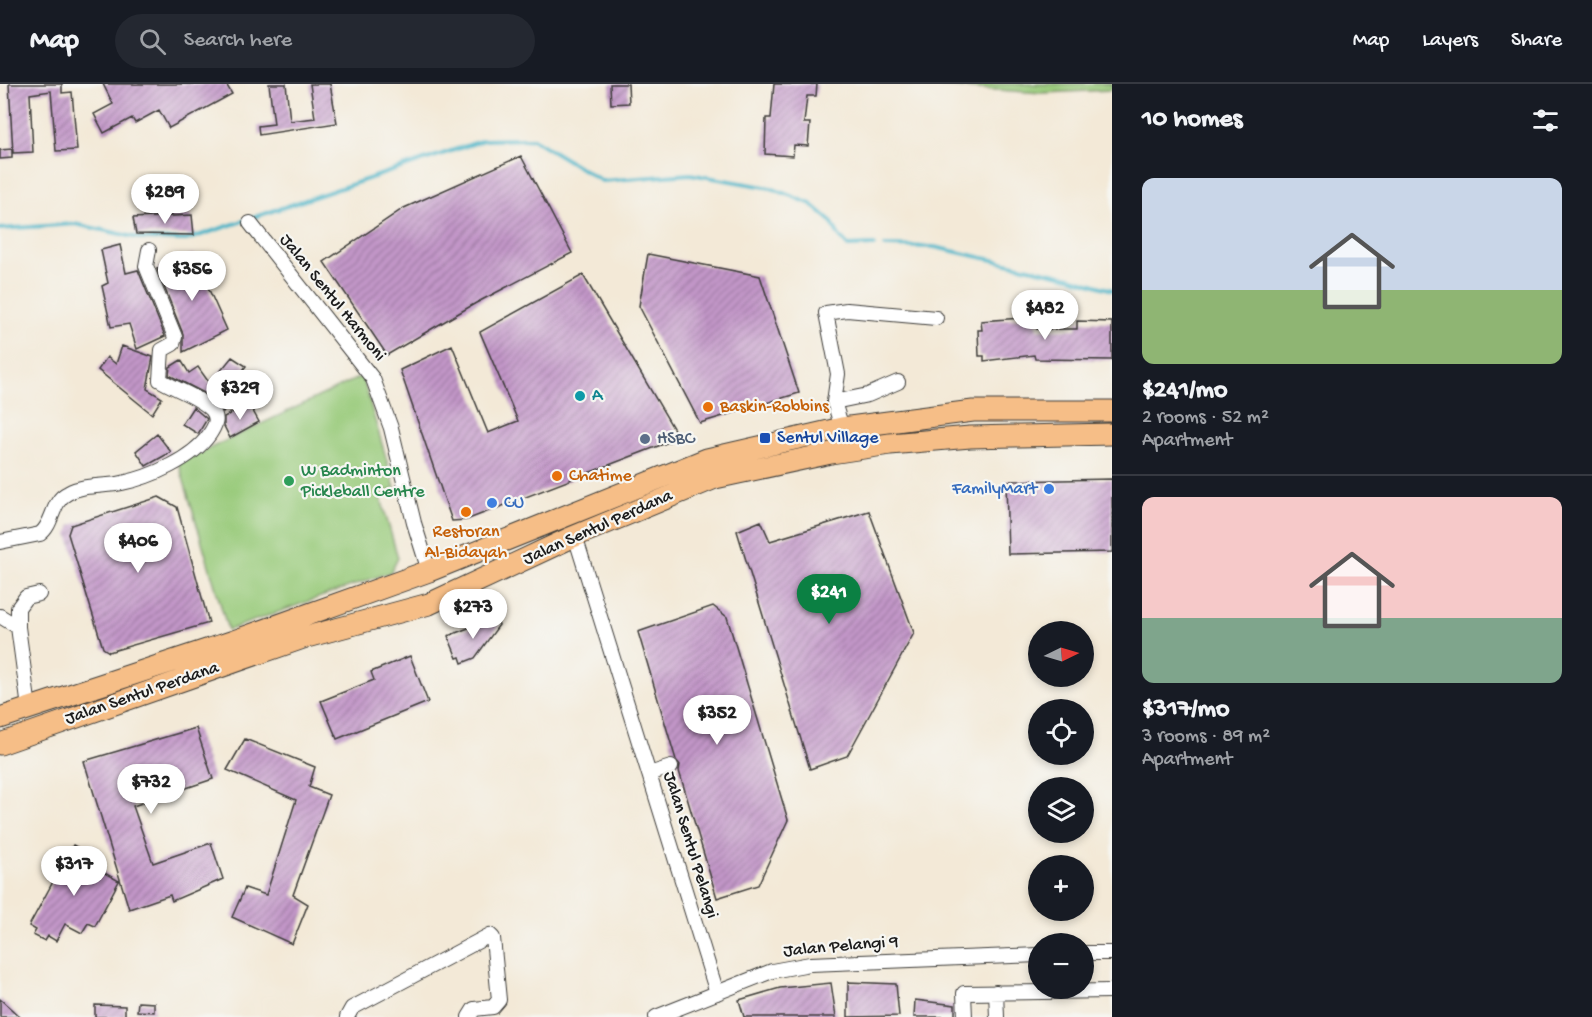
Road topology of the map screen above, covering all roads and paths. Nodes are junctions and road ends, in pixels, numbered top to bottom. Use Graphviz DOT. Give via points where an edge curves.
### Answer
graph roads {
  1 [pos="250,223"];
  2 [pos="149,250"];
  3 [pos="936,318"];
  4 [pos="898,382"];
  5 [pos="834,402"];
  6 [pos="1112,411"];
  7 [pos="1112,434"];
  8 [pos="853,441"];
  9 [pos="575,536"];
  10 [pos="0,542"];
  11 [pos="512,566"];
  12 [pos="428,568"];
  13 [pos="39,594"];
  14 [pos="0,616"];
  15 [pos="18,627"];
  16 [pos="303,638"];
  17 [pos="29,708"];
  18 [pos="0,718"];
  19 [pos="0,744"];
  20 [pos="671,767"];
  21 [pos="649,774"];
  22 [pos="1094,953"];
  23 [pos="1112,953"];
  24 [pos="1028,955"];
  25 [pos="1112,991"];
  26 [pos="996,992"];
  27 [pos="717,993"];
  28 [pos="347,1017"];
  29 [pos="469,1017"];
  30 [pos="656,1017"];
  31 [pos="965,1017"];
  32 [pos="997,1017"];
  1 -- 12 [label="street, Jalan Sentul Harmoni" via="373,379 392,428"];
  2 -- 10 [label="street" via="146,266 175,337 173,344 162,350 160,380 210,408 216,425 201,447 145,477 76,489 64,495 46,530"];
  3 -- 5 [label="street" via="847,310 826,313 838,374"];
  4 -- 5 [label="street" via="868,395"];
  5 -- 8 [label="street"];
  6 -- 8 [label="main road, Jalan Sentul Perdana" via="985,410 885,422"];
  7 -- 8 [label="main road, Jalan Sentul Perdana"];
  8 -- 9 [label="main road, Jalan Sentul Perdana" via="715,478"];
  8 -- 12 [label="main road, Jalan Sentul Perdana" via="816,434 703,460"];
  9 -- 11 [label="main road, Jalan Sentul Perdana"];
  9 -- 21 [label="street, Jalan Sentul Pelangi"];
  11 -- 12 [label="main road" via="452,583"];
  11 -- 16 [label="main road, Jalan Sentul Perdana" via="429,604"];
  12 -- 16 [label="main road" via="420,594"];
  12 -- 17 [label="main road, Jalan Sentul Perdana" via="234,641"];
  13 -- 15 [label="street" via="26,597 18,608"];
  14 -- 15 [label="street"];
  15 -- 17 [label="street"];
  16 -- 19 [label="main road, Jalan Sentul Perdana"];
  17 -- 18 [label="main road, Jalan Sentul Perdana"];
  20 -- 21 [label="street"];
  21 -- 27 [label="street, Jalan Sentul Pelangi"];
  22 -- 23 [label="street"];
  24 -- 27 [label="street, Jalan Pelangi 9" via="810,964 772,971"];
  25 -- 26 [label="street"];
  26 -- 31 [label="street" via="964,993"];
  26 -- 32 [label="street"];
  27 -- 30 [label="street, Jalan Pelangi 9"];
  28 -- 29 [label="street" via="352,1008 490,935 499,1000 494,1006 474,1009"];
}
